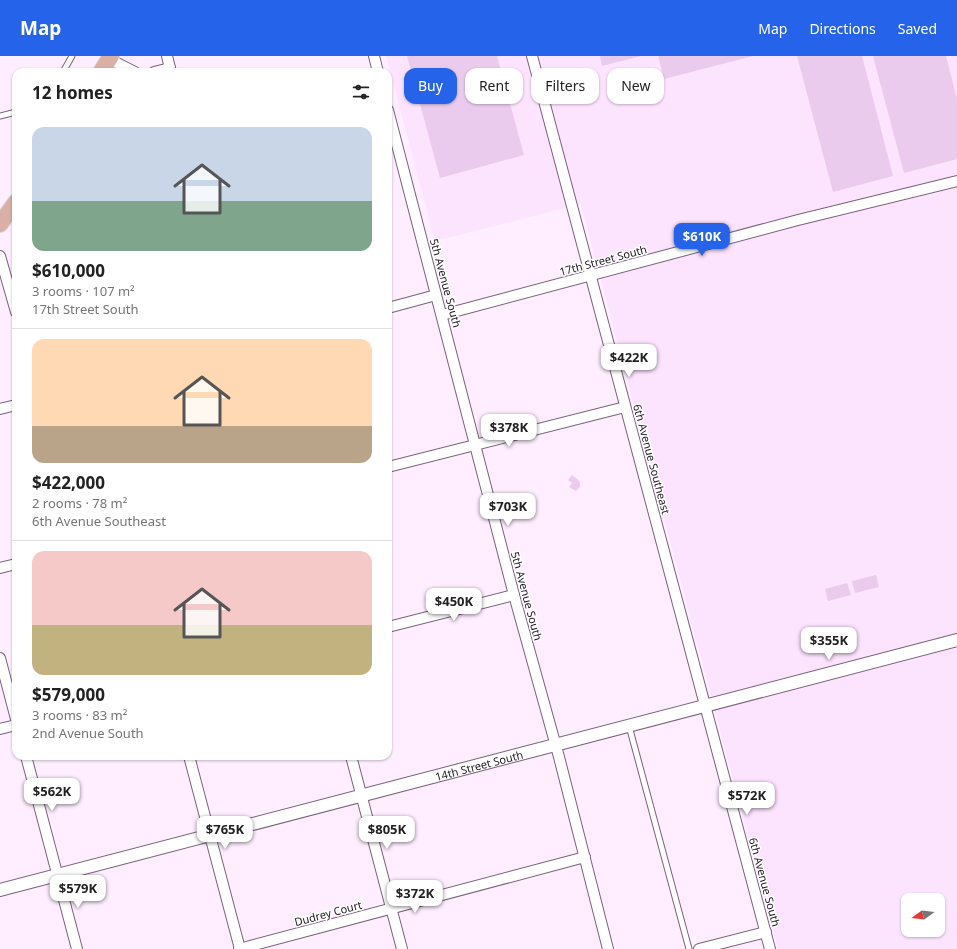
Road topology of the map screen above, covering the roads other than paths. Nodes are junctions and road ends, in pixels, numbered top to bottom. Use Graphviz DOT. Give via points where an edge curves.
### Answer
graph roads {
  1 [pos="72,56"];
  2 [pos="167,56"];
  3 [pos="374,56"];
  4 [pos="532,56"];
  5 [pos="108,61"];
  6 [pos="65,68"];
  7 [pos="125,68"];
  8 [pos="170,68"];
  9 [pos="377,68"];
  10 [pos="12,113"];
  11 [pos="0,116"];
  12 [pos="392,128"];
  13 [pos="957,180"];
  14 [pos="12,208"];
  15 [pos="0,224"];
  16 [pos="0,256"];
  17 [pos="590,276"];
  18 [pos="436,295"];
  19 [pos="12,298"];
  20 [pos="392,307"];
  21 [pos="442,315"];
  22 [pos="12,406"];
  23 [pos="625,407"];
  24 [pos="0,410"];
  25 [pos="475,445"];
  26 [pos="392,467"];
  27 [pos="12,565"];
  28 [pos="0,568"];
  29 [pos="514,595"];
  30 [pos="392,626"];
  31 [pos="957,640"];
  32 [pos="0,658"];
  33 [pos="12,704"];
  34 [pos="707,705"];
  35 [pos="629,725"];
  36 [pos="12,726"];
  37 [pos="0,729"];
  38 [pos="555,745"];
  39 [pos="27,760"];
  40 [pos="190,760"];
  41 [pos="352,760"];
  42 [pos="362,795"];
  43 [pos="210,835"];
  44 [pos="585,857"];
  45 [pos="57,874"];
  46 [pos="0,890"];
  47 [pos="392,908"];
  48 [pos="766,932"];
  49 [pos="77,949"];
  50 [pos="240,949"];
  51 [pos="402,949"];
  52 [pos="608,949"];
  53 [pos="689,949"];
  54 [pos="699,949"];
  55 [pos="770,949"];
  1 -- 6 [label="lane"];
  2 -- 8 [label="street"];
  3 -- 9 [label="street"];
  4 -- 17 [label="street, 6th Avenue Southeast"];
  5 -- 7 [label="street"];
  10 -- 11 [label="lane"];
  12 -- 18 [label="street, 5th Avenue South"];
  13 -- 17 [label="street, 17th Street South"];
  14 -- 15 [label="main road"];
  16 -- 19 [label="street"];
  17 -- 21 [label="street, 17th Street South"];
  17 -- 23 [label="street, 6th Avenue Southeast"];
  18 -- 20 [label="street"];
  18 -- 21 [label="street, 5th Avenue South"];
  21 -- 25 [label="street, 5th Avenue South"];
  22 -- 24 [label="street"];
  23 -- 25 [label="street"];
  23 -- 34 [label="street, 6th Avenue Southeast"];
  25 -- 26 [label="street"];
  25 -- 29 [label="street, 5th Avenue South"];
  27 -- 28 [label="street"];
  29 -- 30 [label="street"];
  29 -- 38 [label="street, 5th Avenue South"];
  31 -- 34 [label="street, 14th Street South"];
  32 -- 33 [label="street"];
  34 -- 35 [label="street, 14th Street South"];
  34 -- 48 [label="street, 6th Avenue South"];
  35 -- 38 [label="street, 14th Street South"];
  35 -- 53 [label="lane"];
  36 -- 37 [label="street"];
  38 -- 42 [label="street, 14th Street South"];
  38 -- 44 [label="street, 5th Avenue South"];
  39 -- 45 [label="street"];
  40 -- 43 [label="street"];
  41 -- 42 [label="street"];
  42 -- 43 [label="street, 14th Street South"];
  42 -- 47 [label="street"];
  43 -- 45 [label="street, 14th Street South"];
  43 -- 50 [label="street"];
  44 -- 47 [label="street, Dudrey Court"];
  44 -- 52 [label="street, 5th Avenue South"];
  45 -- 46 [label="street, 14th Street South"];
  45 -- 49 [label="street"];
  47 -- 50 [label="street, Dudrey Court"];
  47 -- 51 [label="street"];
  48 -- 54 [label="street"];
  48 -- 55 [label="street, 6th Avenue South"];
}
